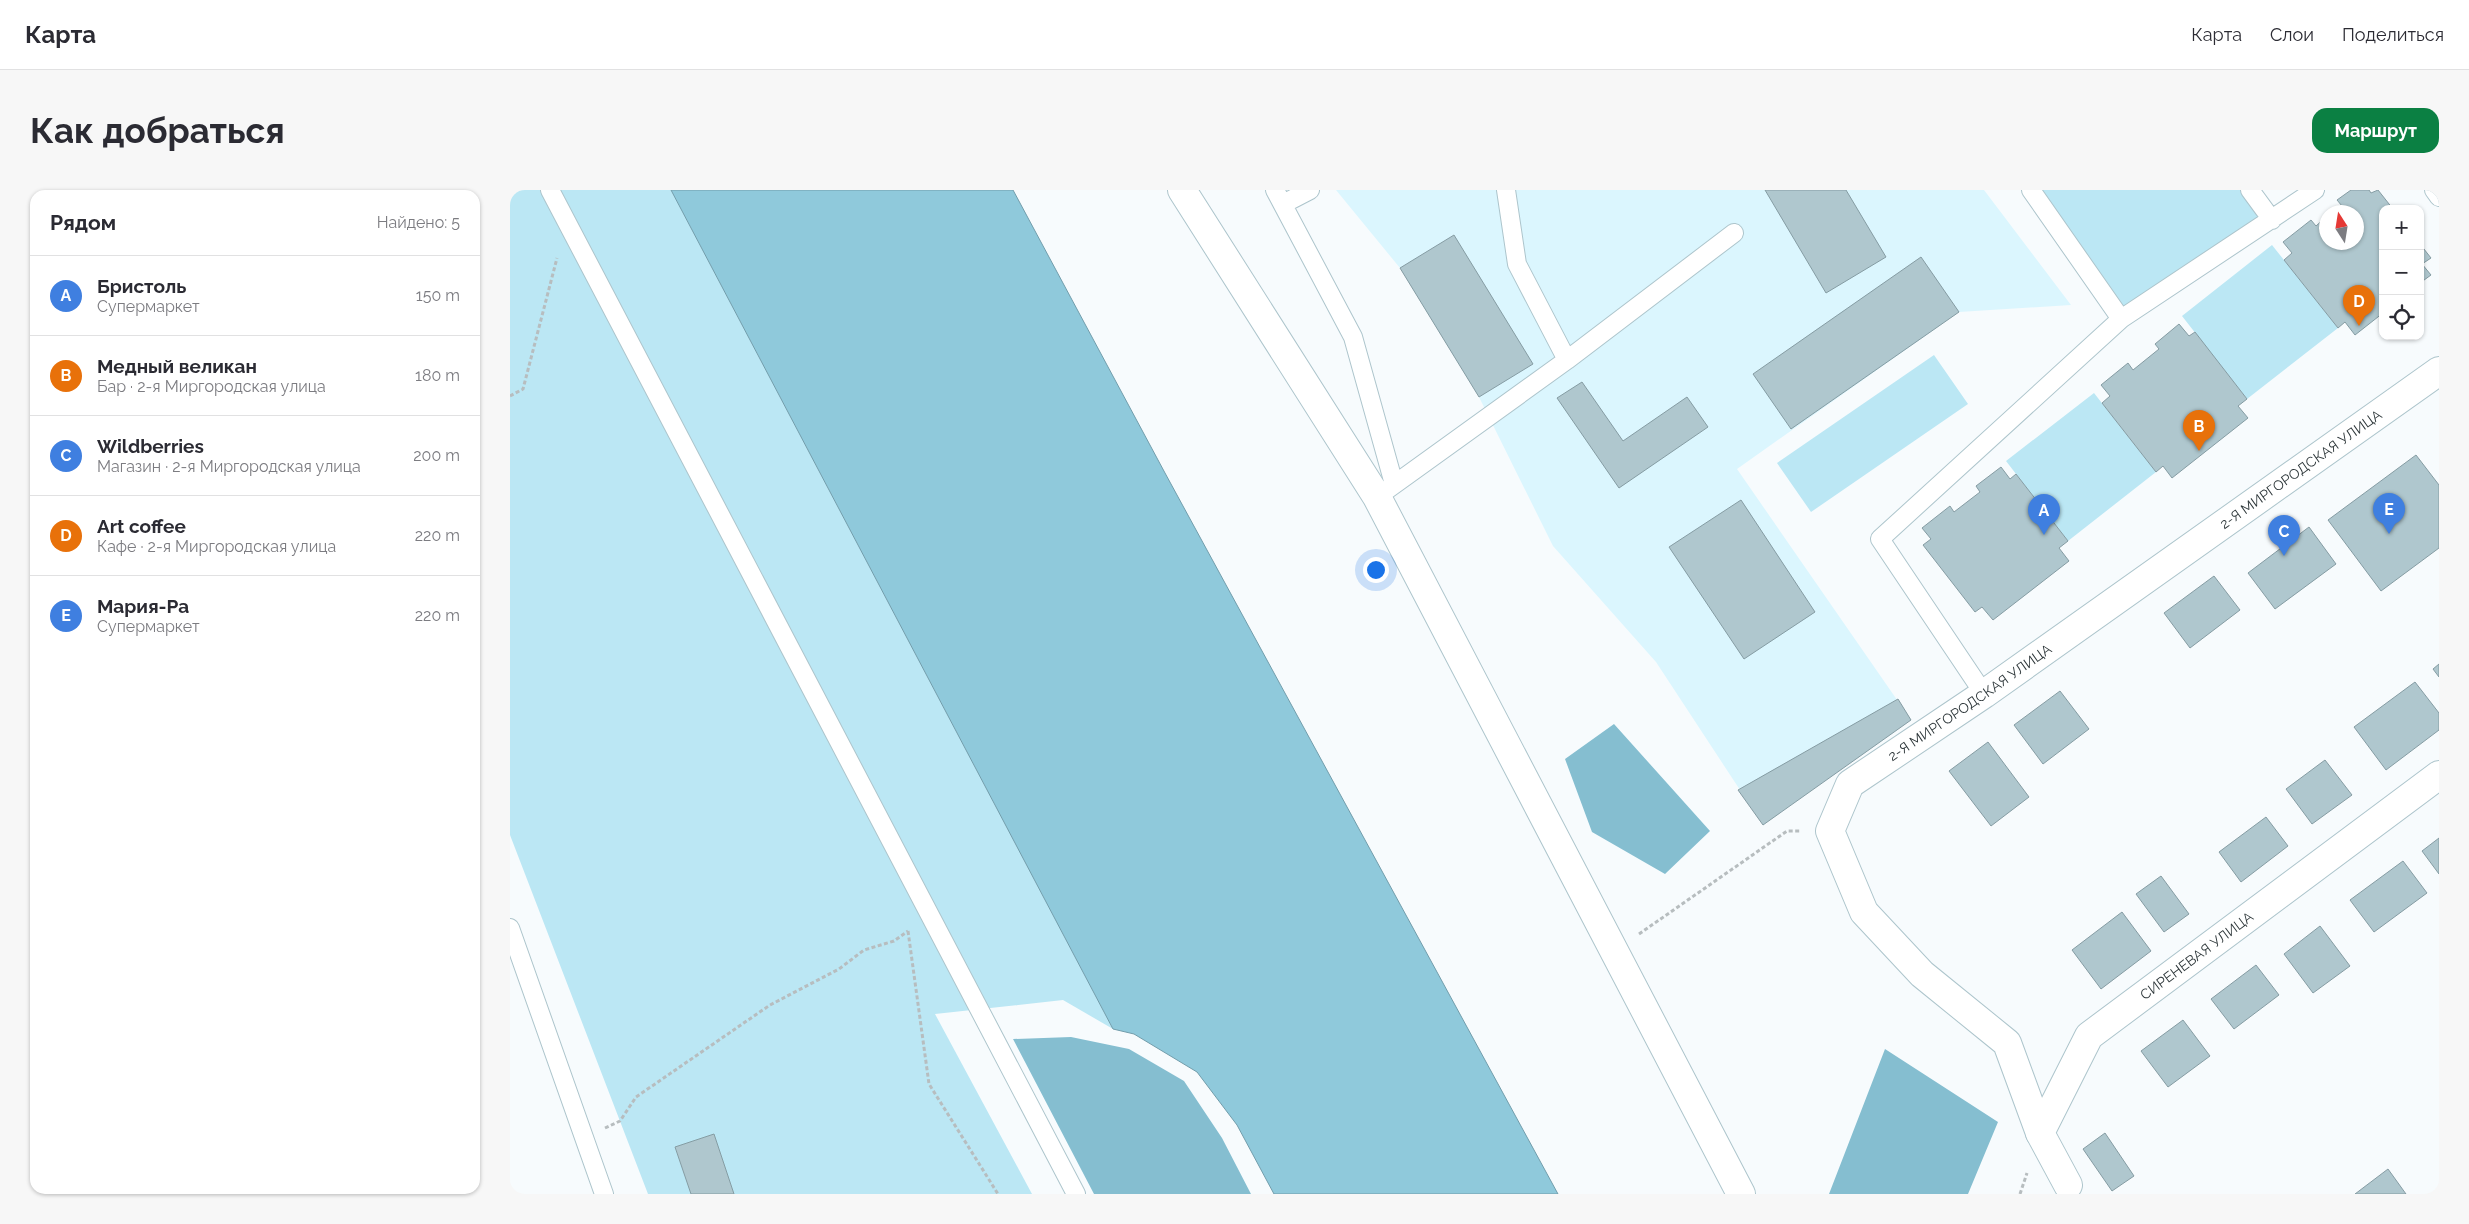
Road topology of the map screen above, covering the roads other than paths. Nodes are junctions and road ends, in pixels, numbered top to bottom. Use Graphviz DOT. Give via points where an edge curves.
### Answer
graph roads {
  1 [pos="550,190"];
  2 [pos="1182,190"];
  3 [pos="1310,190"];
  4 [pos="1506,190"];
  5 [pos="2031,190"];
  6 [pos="2250,190"];
  7 [pos="2315,190"];
  8 [pos="2434,190"];
  9 [pos="1279,197"];
  10 [pos="2439,197"];
  11 [pos="2272,220"];
  12 [pos="1734,233"];
  13 [pos="2121,319"];
  14 [pos="1567,360"];
  15 [pos="2439,371"];
  16 [pos="1386,491"];
  17 [pos="1984,694"];
  18 [pos="2439,775"];
  19 [pos="510,928"];
  20 [pos="2040,1133"];
  21 [pos="2071,1190"];
  22 [pos="604,1194"];
  23 [pos="1076,1194"];
  24 [pos="1741,1194"];
  1 -- 23 [label="lane"];
  2 -- 16 [label="street"];
  3 -- 9 [label="lane"];
  4 -- 14 [label="lane" via="1517,264"];
  5 -- 13 [label="lane"];
  6 -- 11 [label="lane"];
  7 -- 11 [label="lane"];
  8 -- 10 [label="lane"];
  9 -- 16 [label="lane" via="1353,337"];
  11 -- 13 [label="lane"];
  12 -- 14 [label="lane"];
  13 -- 17 [label="lane" via="1880,540"];
  14 -- 16 [label="lane"];
  15 -- 17 [label="street, 2-Я МИРГОРОДСКАЯ УЛИЦА"];
  16 -- 24 [label="street" via="1614,951"];
  17 -- 20 [label="street, 2-Я МИРГОРОДСКАЯ УЛИЦА" via="1850,784 1830,832 1864,912 1922,974 2007,1043"];
  18 -- 20 [label="street, СИРЕНЕВАЯ УЛИЦА" via="2089,1036"];
  19 -- 22 [label="lane"];
  20 -- 21 [label="street"];
}
